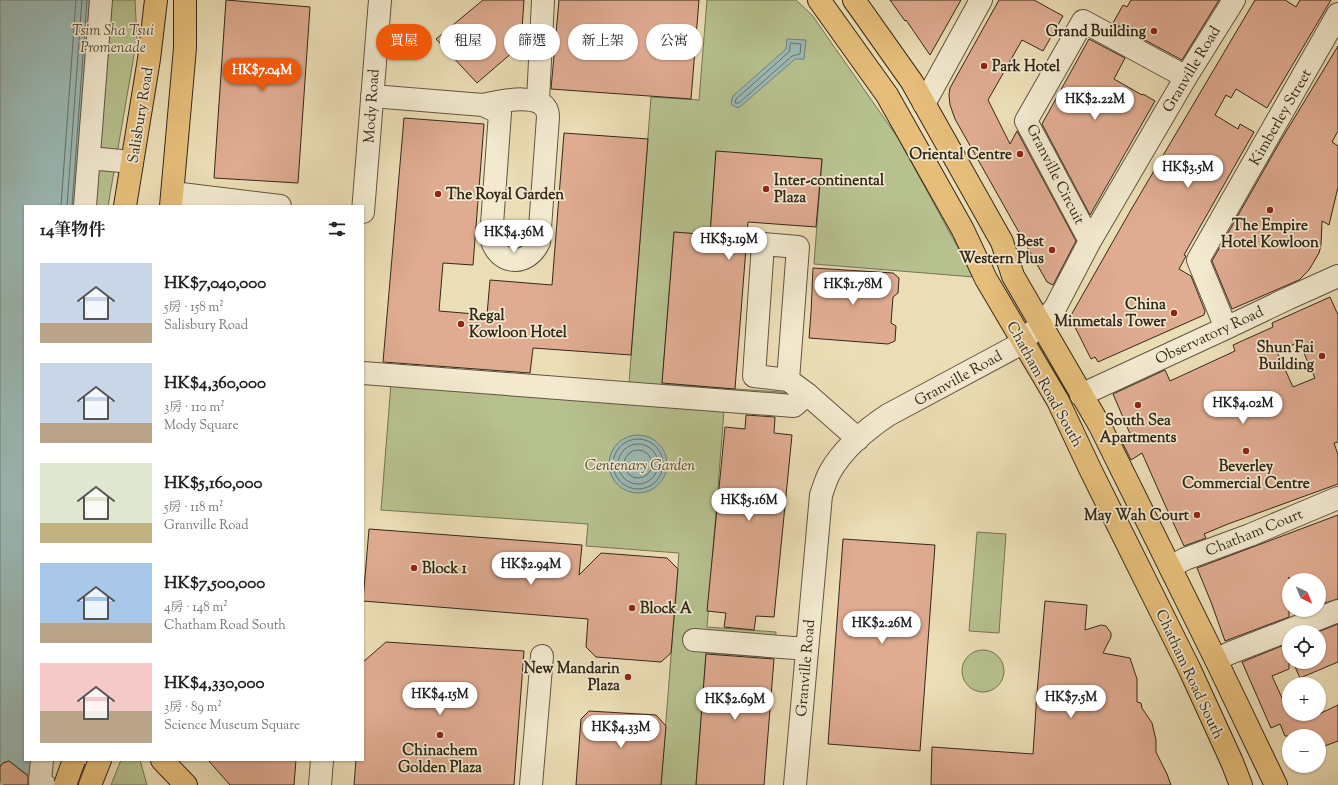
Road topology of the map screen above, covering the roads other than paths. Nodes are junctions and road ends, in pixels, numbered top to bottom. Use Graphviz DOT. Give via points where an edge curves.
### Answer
graph roads {
  1 [pos="101,0"];
  2 [pos="156,0"];
  3 [pos="185,0"];
  4 [pos="380,0"];
  5 [pos="543,0"];
  6 [pos="819,0"];
  7 [pos="854,0"];
  8 [pos="981,0"];
  9 [pos="1234,0"];
  10 [pos="1338,14"];
  11 [pos="1186,77"];
  12 [pos="372,96"];
  13 [pos="538,101"];
  14 [pos="924,104"];
  15 [pos="483,105"];
  16 [pos="914,144"];
  17 [pos="89,158"];
  18 [pos="132,162"];
  19 [pos="168,202"];
  20 [pos="85,205"];
  21 [pos="125,205"];
  22 [pos="252,205"];
  23 [pos="364,205"];
  24 [pos="1090,241"];
  25 [pos="1338,276"];
  26 [pos="1041,325"];
  27 [pos="1226,328"];
  28 [pos="1022,341"];
  29 [pos="364,373"];
  30 [pos="788,380"];
  31 [pos="807,394"];
  32 [pos="1081,395"];
  33 [pos="858,439"];
  34 [pos="1338,498"];
  35 [pos="1170,567"];
  36 [pos="1338,611"];
  37 [pos="694,640"];
  38 [pos="806,649"];
  39 [pos="542,656"];
  40 [pos="1216,660"];
  41 [pos="42,761"];
  42 [pos="74,761"];
  43 [pos="100,761"];
  44 [pos="156,761"];
  45 [pos="163,761"];
  46 [pos="322,761"];
  47 [pos="45,785"];
  48 [pos="65,785"];
  49 [pos="90,785"];
  50 [pos="164,785"];
  51 [pos="186,785"];
  52 [pos="320,785"];
  53 [pos="531,785"];
  54 [pos="795,785"];
  55 [pos="1241,785"];
  56 [pos="1276,785"];
  1 -- 17 [label="street"];
  2 -- 18 [label="main road, Salisbury Road"];
  3 -- 19 [label="main road" via="185,48"];
  4 -- 12 [label="street, Mody Road"];
  5 -- 13 [label="street"];
  6 -- 16 [label="main road, Chatham Road South" via="887,95"];
  7 -- 14 [label="main road, Chatham Road South" via="912,82"];
  8 -- 14 [label="street"];
  9 -- 11 [label="street, Granville Road"];
  10 -- 27 [label="street, Kimberley Street" via="1198,260"];
  11 -- 24 [label="street, Granville Road"];
  11 -- 24 [label="street, Granville Circuit" via="1083,20 1026,121"];
  12 -- 15 [label="street"];
  12 -- 23 [label="street, Mody Road"];
  13 -- 15 [label="street" via="519,100"];
  13 -- 15 [label="street" via="545,106 548,113 539,242 530,256 513,260 498,253 491,238 500,112"];
  14 -- 16 [label="main road"];
  14 -- 26 [label="main road, Chatham Road South" via="1002,242 1013,276"];
  16 -- 28 [label="main road, Chatham Road South"];
  17 -- 18 [label="street"];
  17 -- 20 [label="street"];
  18 -- 21 [label="main road, Salisbury Road"];
  19 -- 22 [label="street"];
  24 -- 26 [label="street, Granville Road" via="1055,308"];
  25 -- 27 [label="street, Observatory Road"];
  26 -- 28 [label="street, Granville Road"];
  26 -- 32 [label="main road, Chatham Road South"];
  27 -- 32 [label="street, Observatory Road"];
  28 -- 33 [label="street, Granville Road" via="888,415"];
  28 -- 55 [label="main road, Chatham Road South" via="1058,401 1190,670"];
  29 -- 31 [label="street" via="794,406"];
  30 -- 30 [label="street" via="754,376 763,244 798,247"];
  30 -- 31 [label="street"];
  31 -- 33 [label="street"];
  32 -- 35 [label="main road, Chatham Road South" via="1100,426"];
  33 -- 38 [label="street, Granville Road" via="835,464 821,495"];
  34 -- 35 [label="street, Chatham Court"];
  35 -- 40 [label="main road, Chatham Road South"];
  36 -- 40 [label="street"];
  37 -- 38 [label="street"];
  38 -- 54 [label="street, Granville Road"];
  39 -- 53 [label="street"];
  40 -- 56 [label="main road, Chatham Road South"];
  41 -- 47 [label="street" via="40,781"];
  42 -- 48 [label="main road, bridge"];
  43 -- 49 [label="main road"];
  44 -- 50 [label="main road"];
  45 -- 51 [label="main road"];
  46 -- 52 [label="street"];
}
